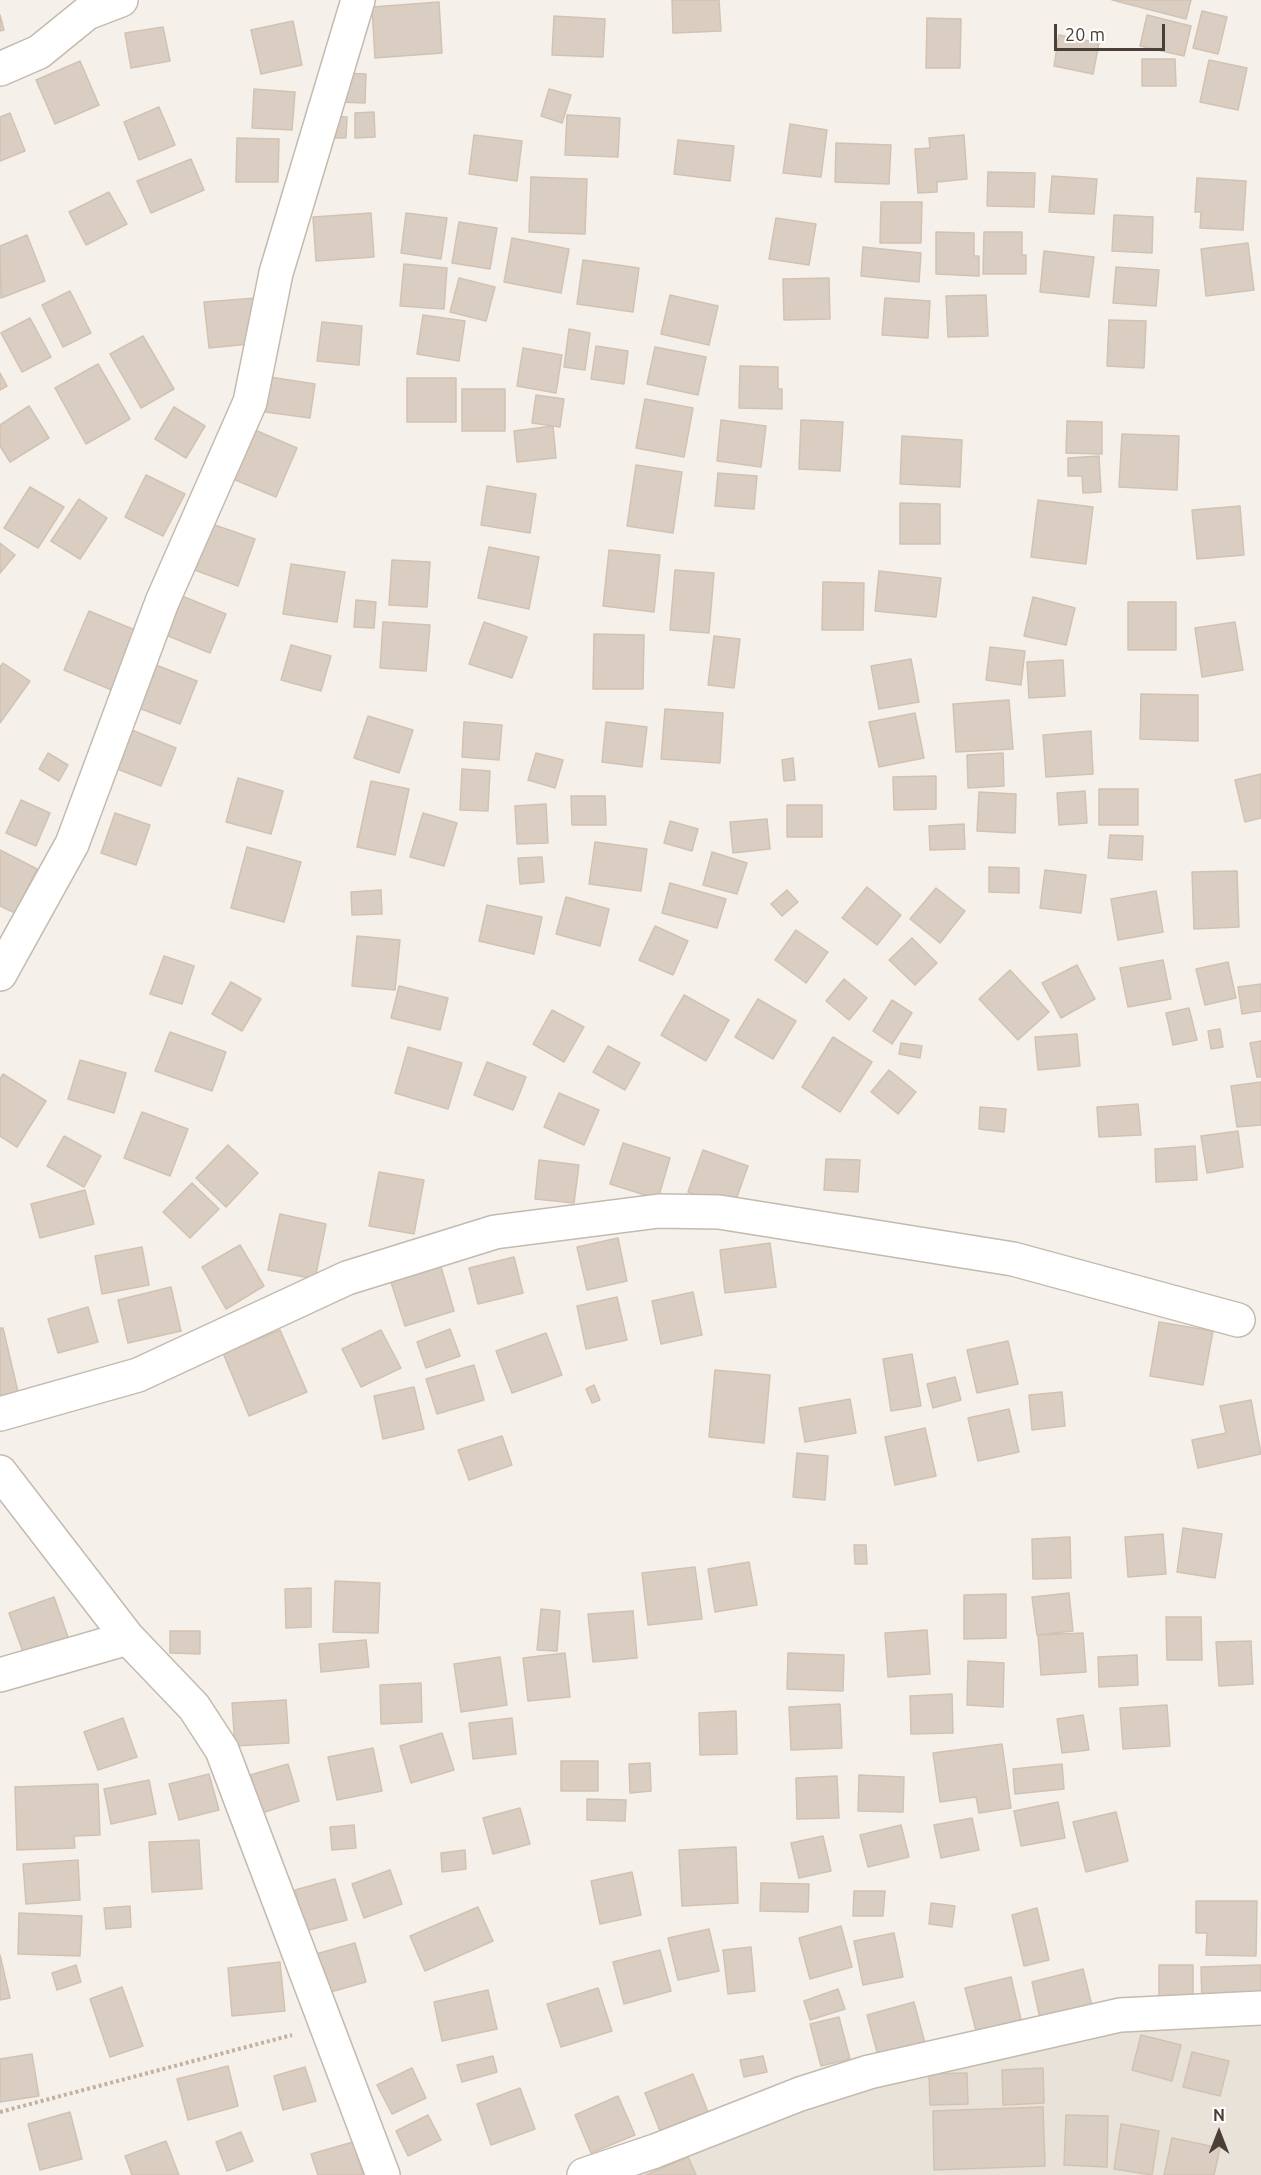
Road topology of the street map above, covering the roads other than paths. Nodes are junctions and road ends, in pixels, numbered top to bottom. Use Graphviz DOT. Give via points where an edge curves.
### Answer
graph roads {
  1 [pos="121,0"];
  2 [pos="358,0"];
  3 [pos="0,69"];
  4 [pos="0,974"];
  5 [pos="1238,1320"];
  6 [pos="0,1414"];
  7 [pos="0,1472"];
  8 [pos="128,1638"];
  9 [pos="0,1675"];
  10 [pos="1261,2008"];
  11 [pos="383,2175"];
  12 [pos="584,2175"];
  1 -- 3 [label="street" via="87,13 39,52"];
  2 -- 4 [label="street" via="276,273 250,402 162,602 72,844"];
  5 -- 6 [label="street" via="1013,1259 719,1212 659,1211 495,1232 438,1249 347,1278 138,1375"];
  7 -- 8 [label="street"];
  8 -- 9 [label="street"];
  8 -- 11 [label="street" via="194,1707 222,1750"];
  10 -- 12 [label="street" via="1120,2015 868,2072"];
}
